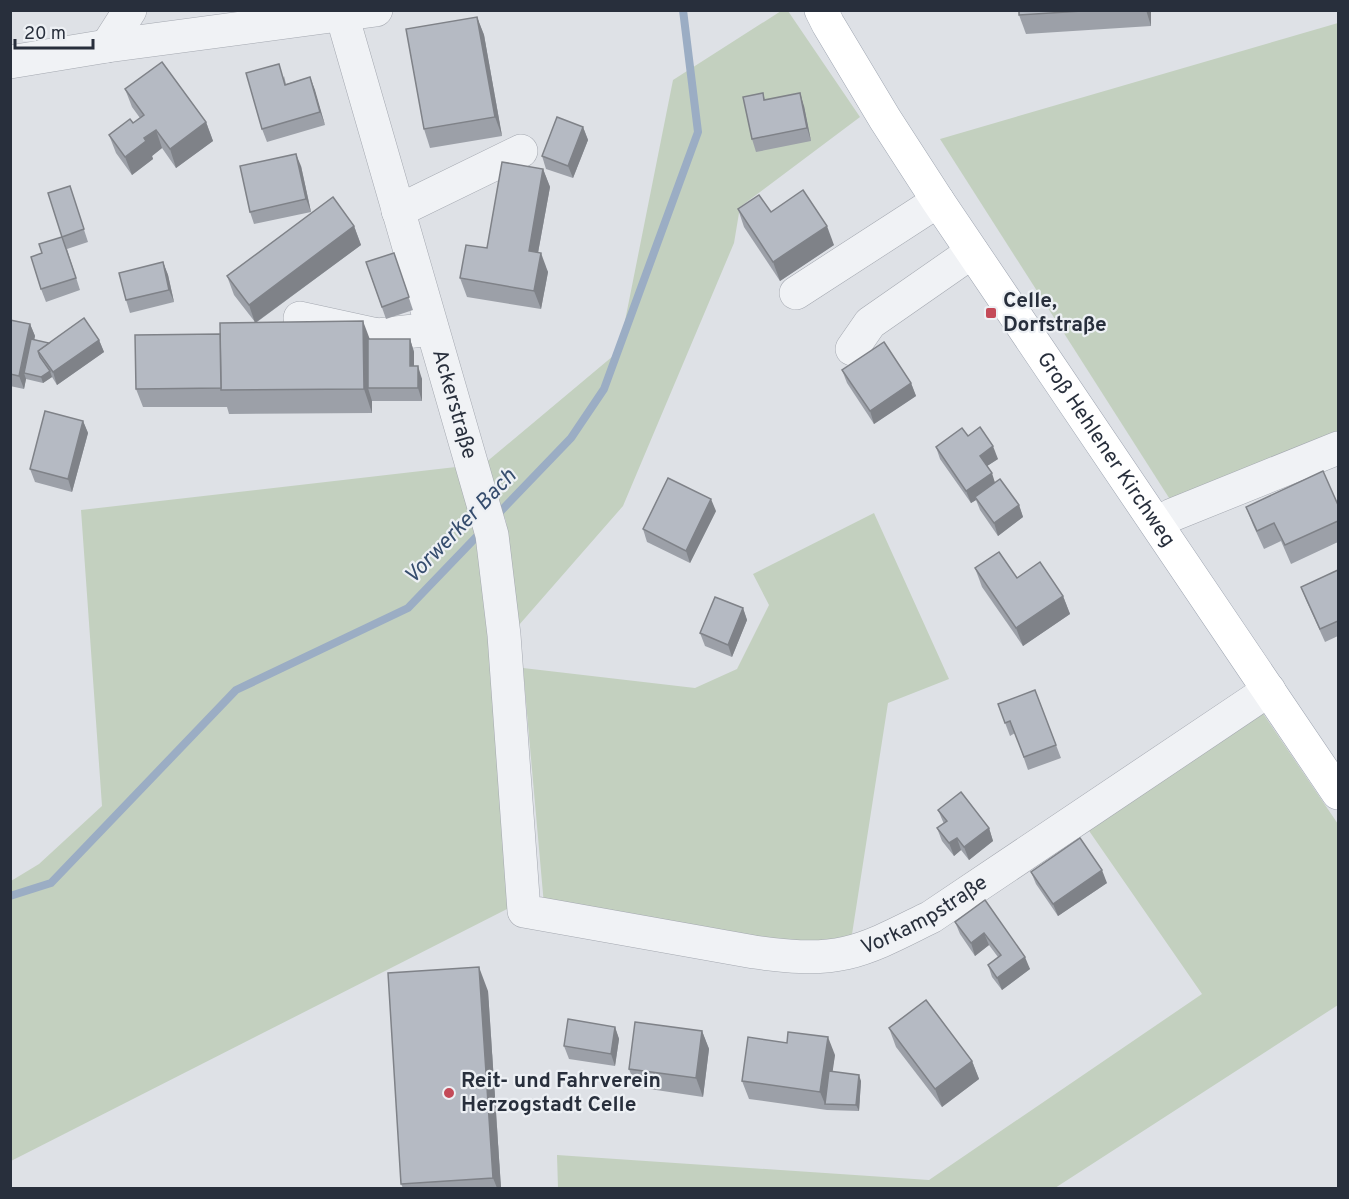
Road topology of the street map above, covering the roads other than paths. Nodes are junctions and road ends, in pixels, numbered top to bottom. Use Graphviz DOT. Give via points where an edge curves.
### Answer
graph roads {
  1 [pos="130,10"];
  2 [pos="376,10"];
  3 [pos="821,10"];
  4 [pos="342,15"];
  5 [pos="257,18"];
  6 [pos="107,46"];
  7 [pos="10,62"];
  8 [pos="520,151"];
  9 [pos="938,201"];
  10 [pos="398,211"];
  11 [pos="972,252"];
  12 [pos="796,293"];
  13 [pos="300,318"];
  14 [pos="432,329"];
  15 [pos="852,349"];
  16 [pos="1338,448"];
  17 [pos="1157,524"];
  18 [pos="1269,690"];
  19 [pos="1338,794"];
  20 [pos="524,911"];
  1 -- 6 [label="street"];
  2 -- 4 [label="street"];
  3 -- 9 [label="main road, Groß Hehlener Kirchweg"];
  4 -- 5 [label="street"];
  4 -- 10 [label="street, Ackerstraße"];
  5 -- 6 [label="street"];
  6 -- 7 [label="street"];
  8 -- 10 [label="street"];
  9 -- 11 [label="main road, Groß Hehlener Kirchweg"];
  9 -- 12 [label="street"];
  10 -- 14 [label="street, Ackerstraße"];
  11 -- 15 [label="street" via="870,323"];
  11 -- 17 [label="main road, Groß Hehlener Kirchweg"];
  13 -- 14 [label="street" via="378,335"];
  14 -- 20 [label="street, Ackerstraße" via="492,535 504,635"];
  16 -- 17 [label="street"];
  17 -- 18 [label="main road, Groß Hehlener Kirchweg"];
  18 -- 19 [label="main road, Groß Hehlener Kirchweg"];
  18 -- 20 [label="street, Vorkampstraße" via="931,917 875,944 845,953 812,956 754,952"];
}
